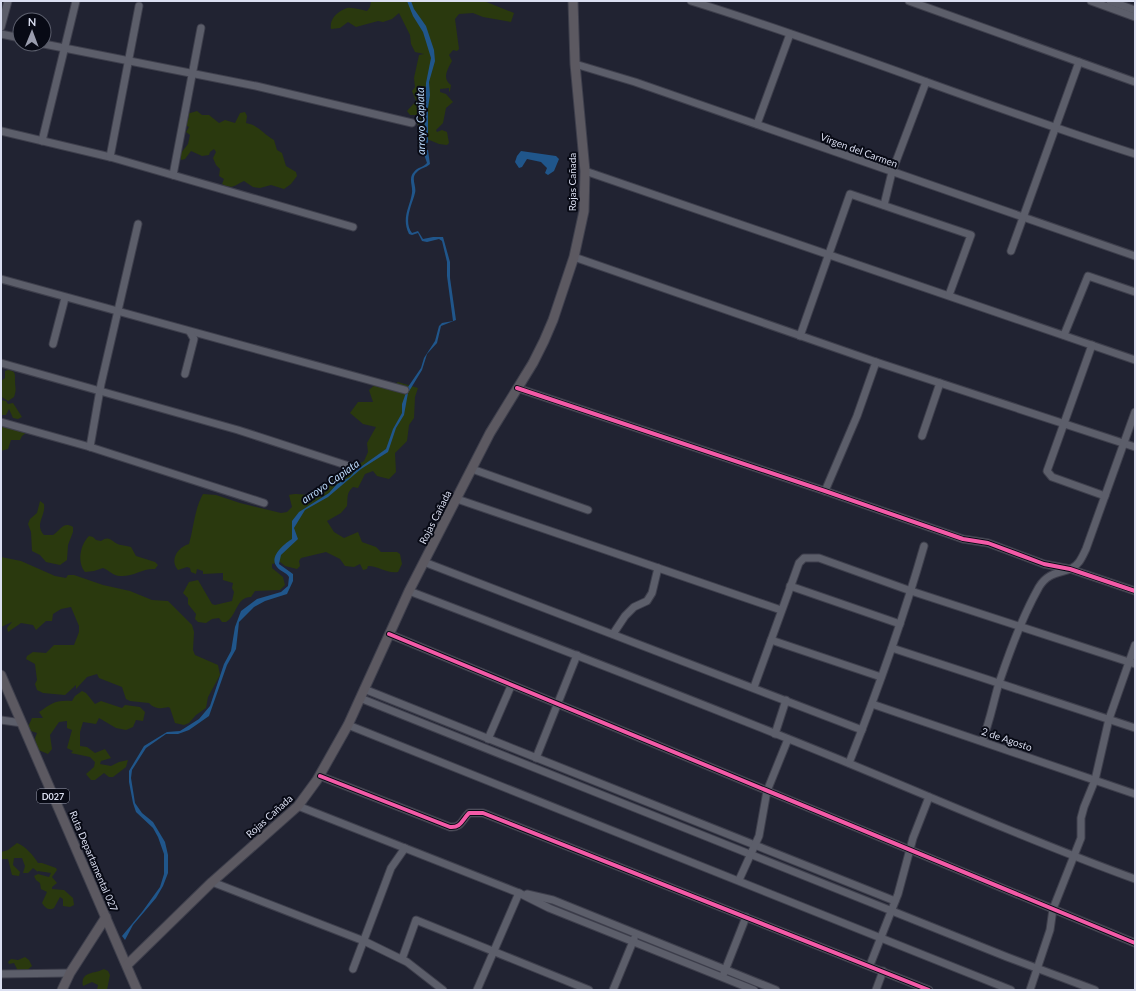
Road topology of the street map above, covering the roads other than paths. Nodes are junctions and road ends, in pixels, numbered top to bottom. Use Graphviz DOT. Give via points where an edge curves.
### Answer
graph roads {
  1 [pos="8,1"];
  2 [pos="76,1"];
  3 [pos="573,1"];
  4 [pos="691,1"];
  5 [pos="909,1"];
  6 [pos="1091,1"];
  7 [pos="1110,1"];
  8 [pos="139,6"];
  9 [pos="1135,10"];
  10 [pos="1135,17"];
  11 [pos="1,26"];
  12 [pos="201,28"];
  13 [pos="1,34"];
  14 [pos="790,34"];
  15 [pos="12,36"];
  16 [pos="52,46"];
  17 [pos="64,48"];
  18 [pos="128,62"];
  19 [pos="1079,62"];
  20 [pos="575,64"];
  21 [pos="193,74"];
  22 [pos="926,82"];
  23 [pos="1135,82"];
  24 [pos="412,123"];
  25 [pos="757,124"];
  26 [pos="1056,129"];
  27 [pos="1,131"];
  28 [pos="42,141"];
  29 [pos="1135,154"];
  30 [pos="110,157"];
  31 [pos="585,171"];
  32 [pos="892,172"];
  33 [pos="173,175"];
  34 [pos="884,205"];
  35 [pos="1024,217"];
  36 [pos="138,224"];
  37 [pos="353,227"];
  38 [pos="1011,250"];
  39 [pos="828,254"];
  40 [pos="1135,256"];
  41 [pos="574,257"];
  42 [pos="1,281"];
  43 [pos="1135,292"];
  44 [pos="949,295"];
  45 [pos="65,298"];
  46 [pos="117,312"];
  47 [pos="190,332"];
  48 [pos="1064,335"];
  49 [pos="800,336"];
  50 [pos="52,344"];
  51 [pos="1092,345"];
  52 [pos="1135,360"];
  53 [pos="876,362"];
  54 [pos="1,363"];
  55 [pos="185,374"];
  56 [pos="940,383"];
  57 [pos="517,388"];
  58 [pos="405,390"];
  59 [pos="101,391"];
  60 [pos="1135,412"];
  61 [pos="1,422"];
  62 [pos="1063,423"];
  63 [pos="922,436"];
  64 [pos="1124,444"];
  65 [pos="90,447"];
  66 [pos="1135,447"];
  67 [pos="352,467"];
  68 [pos="472,469"];
  69 [pos="826,491"];
  70 [pos="1105,496"];
  71 [pos="457,499"];
  72 [pos="264,503"];
  73 [pos="588,510"];
  74 [pos="924,546"];
  75 [pos="424,562"];
  76 [pos="1044,564"];
  77 [pos="658,568"];
  78 [pos="1070,569"];
  79 [pos="1044,579"];
  80 [pos="790,586"];
  81 [pos="409,591"];
  82 [pos="911,591"];
  83 [pos="1135,592"];
  84 [pos="781,610"];
  85 [pos="900,624"];
  86 [pos="1020,626"];
  87 [pos="389,634"];
  88 [pos="613,634"];
  89 [pos="771,640"];
  90 [pos="1135,645"];
  91 [pos="892,648"];
  92 [pos="577,655"];
  93 [pos="1132,663"];
  94 [pos="1,675"];
  95 [pos="881,677"];
  96 [pos="999,683"];
  97 [pos="512,686"];
  98 [pos="754,688"];
  99 [pos="362,693"];
  100 [pos="786,700"];
  101 [pos="872,704"];
  102 [pos="557,705"];
  103 [pos="1109,719"];
  104 [pos="1,720"];
  105 [pos="22,723"];
  106 [pos="348,725"];
  107 [pos="1135,728"];
  108 [pos="862,730"];
  109 [pos="775,734"];
  110 [pos="488,739"];
  111 [pos="788,739"];
  112 [pos="982,741"];
  113 [pos="536,758"];
  114 [pos="849,763"];
  115 [pos="320,776"];
  116 [pos="1095,780"];
  117 [pos="767,791"];
  118 [pos="1135,794"];
  119 [pos="929,797"];
  120 [pos="298,806"];
  121 [pos="755,846"];
  122 [pos="405,848"];
  123 [pos="910,850"];
  124 [pos="751,854"];
  125 [pos="1074,857"];
  126 [pos="1135,879"];
  127 [pos="739,880"];
  128 [pos="212,882"];
  129 [pos="519,893"];
  130 [pos="895,901"];
  131 [pos="1053,909"];
  132 [pos="891,910"];
  133 [pos="106,917"];
  134 [pos="746,917"];
  135 [pos="636,933"];
  136 [pos="881,937"];
  137 [pos="364,941"];
  138 [pos="633,942"];
  139 [pos="1135,942"];
  140 [pos="494,952"];
  141 [pos="402,960"];
  142 [pos="126,965"];
  143 [pos="870,965"];
  144 [pos="1037,968"];
  145 [pos="353,969"];
  146 [pos="726,970"];
  147 [pos="883,971"];
  148 [pos="70,973"];
  149 [pos="1,974"];
  150 [pos="722,977"];
  151 [pos="756,982"];
  152 [pos="62,990"];
  153 [pos="137,990"];
  154 [pos="443,990"];
  155 [pos="477,990"];
  156 [pos="589,990"];
  157 [pos="613,990"];
  158 [pos="753,990"];
  159 [pos="776,990"];
  160 [pos="876,990"];
  161 [pos="929,990"];
  162 [pos="1011,990"];
  163 [pos="1030,990"];
  164 [pos="1095,990"];
  1 -- 11 [label="street"];
  2 -- 17 [label="street"];
  3 -- 20 [label="main road, Rojas Cañada"];
  4 -- 14 [label="street"];
  5 -- 19 [label="street"];
  6 -- 10 [label="street"];
  7 -- 9 [label="street"];
  8 -- 18 [label="street"];
  12 -- 21 [label="street"];
  13 -- 15 [label="street"];
  14 -- 22 [label="street"];
  14 -- 25 [label="street"];
  16 -- 17 [label="street"];
  17 -- 18 [label="street"];
  17 -- 28 [label="street"];
  18 -- 21 [label="street"];
  18 -- 30 [label="street"];
  19 -- 23 [label="street"];
  19 -- 26 [label="street"];
  20 -- 25 [label="street, Virgen del Carmen"];
  20 -- 31 [label="main road, Rojas Cañada"];
  21 -- 24 [label="street" via="256,86"];
  21 -- 33 [label="street"];
  22 -- 26 [label="street"];
  22 -- 32 [label="street"];
  25 -- 32 [label="street, Virgen del Carmen"];
  26 -- 29 [label="street"];
  26 -- 35 [label="street"];
  27 -- 28 [label="street"];
  28 -- 30 [label="street"];
  30 -- 33 [label="street"];
  31 -- 39 [label="street"];
  31 -- 41 [label="main road, Rojas Cañada" via="584,210"];
  32 -- 34 [label="street"];
  32 -- 35 [label="street, Virgen del Carmen"];
  33 -- 37 [label="street"];
  34 -- 39 [label="street" via="850,194"];
  34 -- 44 [label="street" via="970,235"];
  35 -- 38 [label="street"];
  35 -- 40 [label="street, Virgen del Carmen"];
  36 -- 46 [label="street"];
  39 -- 44 [label="street"];
  39 -- 49 [label="street"];
  41 -- 49 [label="street"];
  41 -- 57 [label="main road, Rojas Cañada" via="550,327 533,363"];
  42 -- 45 [label="street"];
  43 -- 48 [label="street" via="1088,276"];
  44 -- 48 [label="street"];
  45 -- 46 [label="street"];
  45 -- 50 [label="street"];
  46 -- 47 [label="street"];
  46 -- 59 [label="street"];
  47 -- 55 [label="street" via="194,339"];
  47 -- 58 [label="street"];
  48 -- 51 [label="street"];
  49 -- 53 [label="street"];
  51 -- 52 [label="street"];
  51 -- 62 [label="street"];
  53 -- 56 [label="street"];
  53 -- 69 [label="street"];
  54 -- 59 [label="street"];
  56 -- 62 [label="street"];
  56 -- 63 [label="street"];
  57 -- 68 [label="main road, Rojas Cañada"];
  57 -- 69 [label="street"];
  59 -- 65 [label="street"];
  59 -- 67 [label="street" via="238,430"];
  60 -- 64 [label="street"];
  61 -- 65 [label="street"];
  62 -- 64 [label="street"];
  62 -- 70 [label="street" via="1047,474"];
  64 -- 66 [label="street"];
  64 -- 70 [label="street"];
  65 -- 72 [label="street"];
  68 -- 71 [label="main road, Rojas Cañada"];
  68 -- 73 [label="street"];
  69 -- 76 [label="street" via="962,539 988,544"];
  70 -- 78 [label="street" via="1086,549 1079,563"];
  71 -- 75 [label="main road, Rojas Cañada"];
  71 -- 77 [label="street"];
  74 -- 82 [label="street"];
  75 -- 81 [label="main road, Rojas Cañada"];
  75 -- 88 [label="street"];
  76 -- 78 [label="street"];
  76 -- 79 [label="street"];
  77 -- 84 [label="street"];
  77 -- 88 [label="street" via="650,597 634,607"];
  78 -- 79 [label="street"];
  78 -- 83 [label="street"];
  79 -- 86 [label="street"];
  80 -- 82 [label="street" via="798,563 810,557"];
  80 -- 84 [label="street"];
  80 -- 85 [label="street"];
  81 -- 87 [label="main road, Rojas Cañada"];
  81 -- 92 [label="street"];
  82 -- 85 [label="street"];
  82 -- 86 [label="street"];
  84 -- 89 [label="street"];
  85 -- 91 [label="street"];
  86 -- 93 [label="street"];
  86 -- 96 [label="street"];
  87 -- 97 [label="street"];
  87 -- 99 [label="main road, Rojas Cañada"];
  88 -- 98 [label="street"];
  89 -- 95 [label="street"];
  89 -- 98 [label="street"];
  90 -- 93 [label="street"];
  91 -- 95 [label="street"];
  91 -- 96 [label="street"];
  92 -- 102 [label="street"];
  92 -- 109 [label="street"];
  93 -- 103 [label="street"];
  94 -- 105 [label="main road, Ruta Departamental 027 / D027"];
  95 -- 101 [label="street"];
  96 -- 103 [label="street"];
  96 -- 112 [label="street"];
  97 -- 102 [label="street"];
  97 -- 110 [label="street"];
  98 -- 100 [label="street"];
  99 -- 106 [label="main road, Rojas Cañada"];
  99 -- 110 [label="street"];
  99 -- 124 [label="street"];
  100 -- 108 [label="street"];
  100 -- 109 [label="street"];
  101 -- 108 [label="street"];
  101 -- 112 [label="street, 2 de Agosto"];
  102 -- 113 [label="street"];
  102 -- 117 [label="street"];
  103 -- 107 [label="street"];
  103 -- 116 [label="street"];
  104 -- 105 [label="street"];
  105 -- 133 [label="main road, Ruta Departamental 027 / D027"];
  106 -- 115 [label="main road, Rojas Cañada"];
  106 -- 127 [label="street"];
  108 -- 114 [label="street"];
  109 -- 111 [label="street"];
  110 -- 113 [label="street"];
  111 -- 114 [label="street"];
  111 -- 117 [label="street"];
  112 -- 116 [label="street, 2 de Agosto"];
  113 -- 121 [label="street"];
  114 -- 119 [label="street"];
  115 -- 120 [label="main road, Rojas Cañada"];
  115 -- 134 [label="street" via="450,827 456,828 469,813 483,813"];
  116 -- 118 [label="street, 2 de Agosto"];
  116 -- 125 [label="street" via="1084,807 1081,838"];
  117 -- 121 [label="street"];
  117 -- 123 [label="street"];
  119 -- 123 [label="street"];
  119 -- 125 [label="street"];
  120 -- 122 [label="street"];
  120 -- 128 [label="main road, Rojas Cañada"];
  121 -- 124 [label="street"];
  121 -- 130 [label="street"];
  122 -- 129 [label="street"];
  122 -- 137 [label="street" via="391,868"];
  123 -- 130 [label="street"];
  123 -- 131 [label="street"];
  124 -- 127 [label="street"];
  124 -- 132 [label="street"];
  125 -- 126 [label="street"];
  125 -- 131 [label="street"];
  127 -- 136 [label="street"];
  128 -- 137 [label="street"];
  128 -- 142 [label="main road, Rojas Cañada"];
  129 -- 135 [label="street" via="553,900"];
  129 -- 138 [label="street"];
  129 -- 140 [label="street"];
  130 -- 132 [label="street"];
  131 -- 139 [label="street"];
  131 -- 144 [label="street" via="1050,930"];
  132 -- 136 [label="street"];
  132 -- 144 [label="street"];
  133 -- 142 [label="main road, Ruta Departamental 027 / D027"];
  133 -- 148 [label="main road"];
  134 -- 143 [label="street"];
  134 -- 146 [label="street"];
  135 -- 138 [label="street"];
  135 -- 146 [label="street"];
  136 -- 143 [label="street"];
  136 -- 162 [label="street"];
  137 -- 141 [label="street"];
  137 -- 145 [label="street"];
  138 -- 150 [label="street"];
  138 -- 157 [label="street"];
  140 -- 141 [label="street" via="416,920"];
  140 -- 155 [label="street"];
  140 -- 156 [label="street"];
  141 -- 154 [label="street"];
  142 -- 153 [label="main road, Ruta Departamental 027 / D027"];
  143 -- 147 [label="street"];
  144 -- 163 [label="street"];
  144 -- 164 [label="street"];
  146 -- 150 [label="street"];
  146 -- 151 [label="street"];
  147 -- 160 [label="street"];
  147 -- 161 [label="street"];
  148 -- 149 [label="street"];
  148 -- 152 [label="main road"];
  150 -- 158 [label="street"];
  151 -- 158 [label="street"];
  151 -- 159 [label="street"];
}
